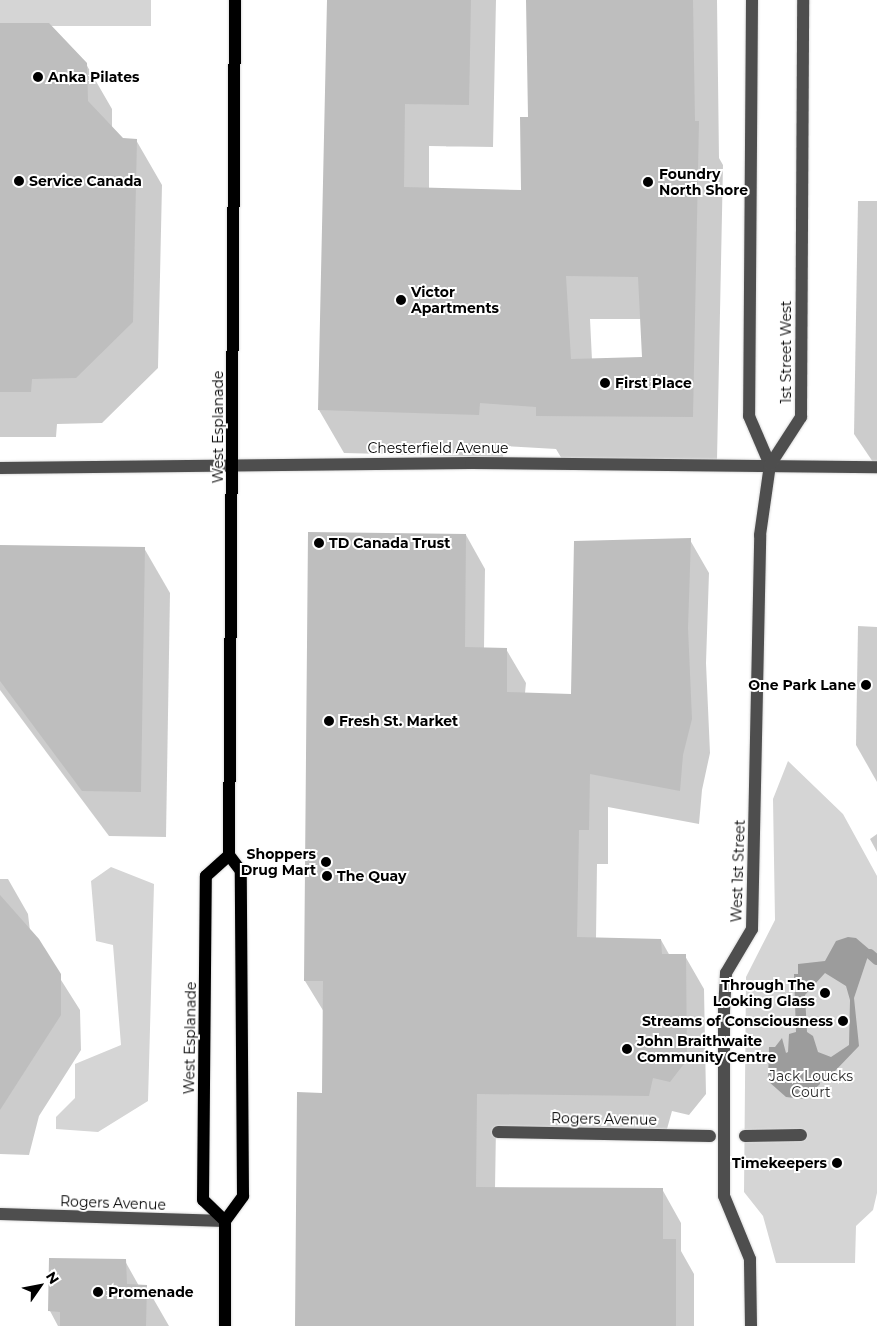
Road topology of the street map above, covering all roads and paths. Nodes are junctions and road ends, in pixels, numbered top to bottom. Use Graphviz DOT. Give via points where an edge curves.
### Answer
graph roads {
  1 [pos="236,0"];
  2 [pos="752,0"];
  3 [pos="803,0"];
  4 [pos="233,464"];
  5 [pos="770,465"];
  6 [pos="877,467"];
  7 [pos="0,468"];
  8 [pos="229,855"];
  9 [pos="498,1132"];
  10 [pos="801,1135"];
  11 [pos="710,1136"];
  12 [pos="745,1136"];
  13 [pos="0,1214"];
  14 [pos="225,1221"];
  15 [pos="226,1326"];
  16 [pos="751,1326"];
  1 -- 4 [label="main road, West Esplanade"];
  2 -- 5 [label="street" via="749,416"];
  3 -- 5 [label="street, 1st Street West" via="801,417"];
  4 -- 5 [label="street, Chesterfield Avenue"];
  4 -- 7 [label="street, Chesterfield Avenue"];
  4 -- 8 [label="main road, West Esplanade"];
  5 -- 6 [label="street, Chesterfield Avenue"];
  5 -- 16 [label="street, West 1st Street" via="760,535 752,929 726,973 724,1011 724,1196 750,1260"];
  8 -- 14 [label="main road" via="241,871 243,1196"];
  8 -- 14 [label="main road, West Esplanade" via="206,876 203,1200"];
  9 -- 11 [label="street, Rogers Avenue"];
  10 -- 12 [label="street"];
  13 -- 14 [label="street, Rogers Avenue"];
  14 -- 15 [label="main road"];
}
